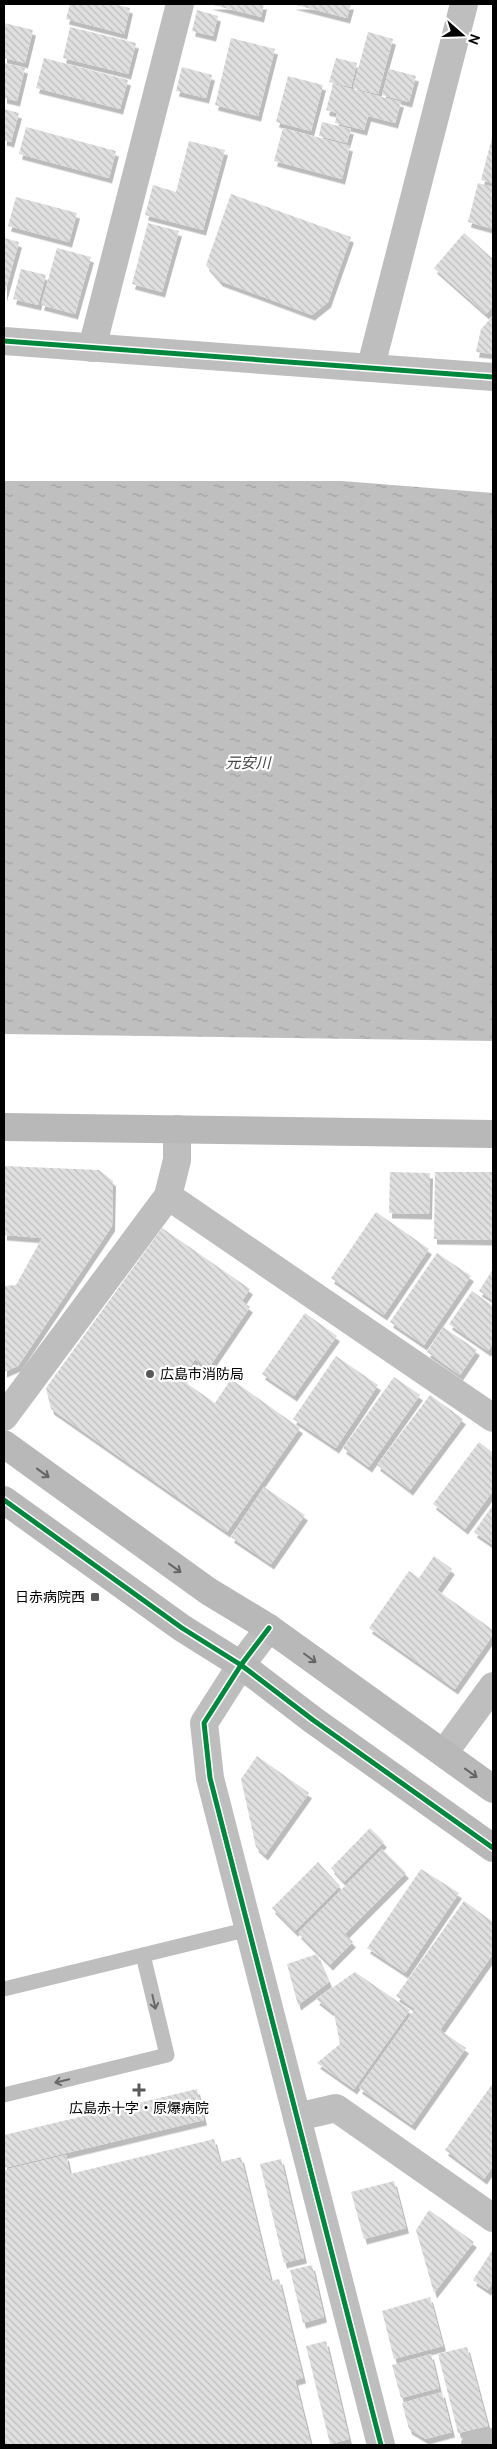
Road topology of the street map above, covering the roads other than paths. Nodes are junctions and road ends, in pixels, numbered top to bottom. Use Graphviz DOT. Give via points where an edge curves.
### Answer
graph roads {
  1 [pos="180,4"];
  2 [pos="464,4"];
  3 [pos="4,341"];
  4 [pos="92,348"];
  5 [pos="371,366"];
  6 [pos="493,376"];
  7 [pos="4,1127"];
  8 [pos="177,1129"];
  9 [pos="493,1134"];
  10 [pos="168,1196"];
  11 [pos="4,1417"];
  12 [pos="493,1418"];
  13 [pos="4,1444"];
  14 [pos="4,1500"];
  15 [pos="269,1628"];
  16 [pos="241,1665"];
  17 [pos="493,1686"];
  18 [pos="444,1753"];
  19 [pos="493,1789"];
  20 [pos="493,1848"];
  21 [pos="248,1929"];
  22 [pos="143,1955"];
  23 [pos="4,1989"];
  24 [pos="4,2095"];
  25 [pos="297,2117"];
  26 [pos="493,2218"];
  27 [pos="493,2442"];
  28 [pos="381,2445"];
  29 [pos="475,2445"];
  1 -- 4 [label="street"];
  2 -- 5 [label="street"];
  3 -- 4 [label="street"];
  4 -- 5 [label="street"];
  5 -- 6 [label="street"];
  7 -- 8 [label="street"];
  8 -- 9 [label="street"];
  8 -- 10 [label="street" via="177,1160"];
  10 -- 11 [label="street"];
  10 -- 12 [label="street"];
  13 -- 15 [label="street, one-way" via="208,1592"];
  14 -- 16 [label="street" via="182,1628"];
  15 -- 16 [label="street"];
  15 -- 18 [label="street, one-way"];
  16 -- 20 [label="street"];
  16 -- 21 [label="street" via="204,1723 210,1778"];
  17 -- 18 [label="street"];
  18 -- 19 [label="street, one-way"];
  21 -- 22 [label="lane"];
  21 -- 25 [label="street"];
  22 -- 23 [label="lane"];
  22 -- 24 [label="lane, one-way" via="167,2055"];
  25 -- 26 [label="street" via="336,2108"];
  25 -- 28 [label="street"];
  27 -- 29 [label="street"];
}
